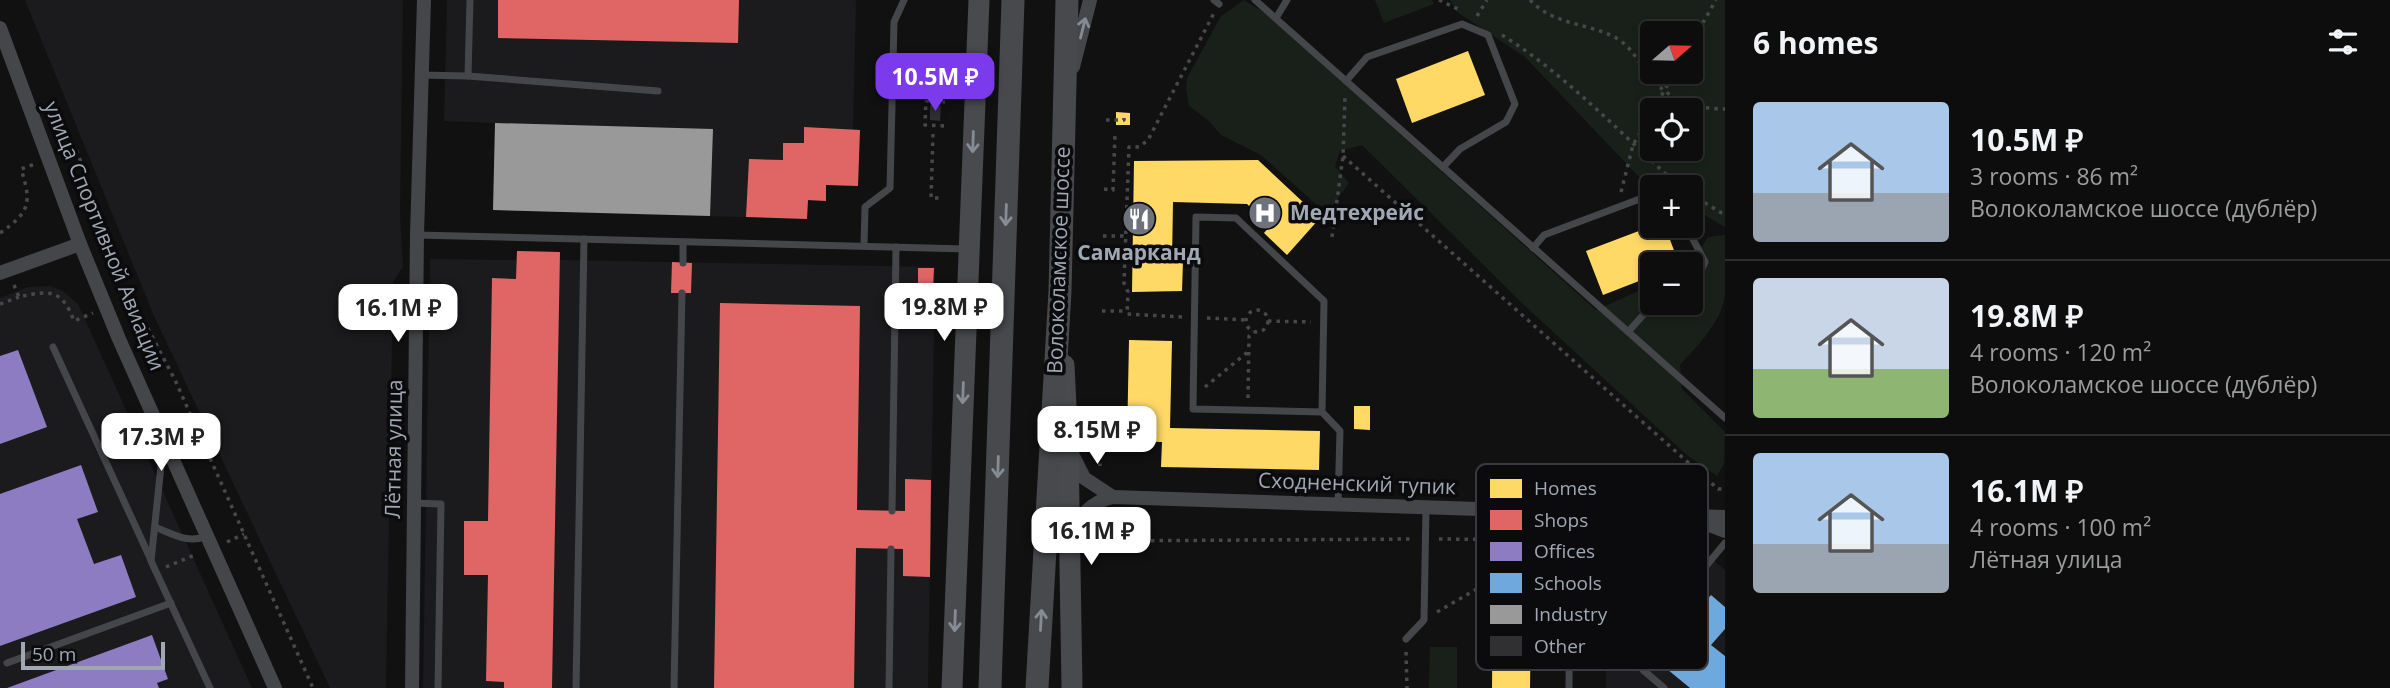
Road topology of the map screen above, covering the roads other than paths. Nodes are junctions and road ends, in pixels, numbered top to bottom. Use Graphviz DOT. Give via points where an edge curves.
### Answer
graph roads {
  1 [pos="424,0"];
  2 [pos="470,0"];
  3 [pos="904,0"];
  4 [pos="979,0"];
  5 [pos="1013,0"];
  6 [pos="1067,0"];
  7 [pos="1090,0"];
  8 [pos="1255,0"];
  9 [pos="1287,0"];
  10 [pos="1276,18"];
  11 [pos="0,28"];
  12 [pos="421,75"];
  13 [pos="468,76"];
  14 [pos="1346,81"];
  15 [pos="658,92"];
  16 [pos="1064,103"];
  17 [pos="1443,167"];
  18 [pos="1640,199"];
  19 [pos="417,235"];
  20 [pos="584,239"];
  21 [pos="683,242"];
  22 [pos="80,244"];
  23 [pos="864,246"];
  24 [pos="896,247"];
  25 [pos="1533,248"];
  26 [pos="969,249"];
  27 [pos="683,262"];
  28 [pos="0,273"];
  29 [pos="1060,291"];
  30 [pos="682,293"];
  31 [pos="1643,315"];
  32 [pos="1628,332"];
  33 [pos="53,347"];
  34 [pos="1322,412"];
  35 [pos="1725,418"];
  36 [pos="164,438"];
  37 [pos="1068,446"];
  38 [pos="1113,497"];
  39 [pos="414,503"];
  40 [pos="1338,505"];
  41 [pos="1426,508"];
  42 [pos="1476,510"];
  43 [pos="892,511"];
  44 [pos="1708,525"];
  45 [pos="155,527"];
  46 [pos="1725,531"];
  47 [pos="208,536"];
  48 [pos="1725,543"];
  49 [pos="891,549"];
  50 [pos="1070,551"];
  51 [pos="151,561"];
  52 [pos="1708,564"];
  53 [pos="171,603"];
  54 [pos="1406,639"];
  55 [pos="7,663"];
  56 [pos="1569,670"];
  57 [pos="1643,670"];
  58 [pos="210,688"];
  59 [pos="275,688"];
  60 [pos="412,688"];
  61 [pos="438,688"];
  62 [pos="576,688"];
  63 [pos="674,688"];
  64 [pos="889,688"];
  65 [pos="952,688"];
  66 [pos="989,688"];
  67 [pos="1037,688"];
  68 [pos="1072,688"];
  69 [pos="1569,688"];
  70 [pos="1664,688"];
  1 -- 12 [label="street, Лётная улица"];
  2 -- 13 [label="lane"];
  3 -- 23 [label="lane" via="894,22 890,188 865,207"];
  4 -- 26 [label="street, one-way"];
  5 -- 66 [label="main road, one-way"];
  6 -- 16 [label="main road, Волоколамское шоссе"];
  16 -- 7 [label="street, one-way"];
  8 -- 10 [label="lane"];
  9 -- 10 [label="lane"];
  10 -- 14 [label="lane"];
  11 -- 22 [label="street, улица Спортивной Авиации"];
  12 -- 13 [label="lane"];
  12 -- 19 [label="street, Лётная улица"];
  13 -- 15 [label="lane"];
  14 -- 17 [label="lane"];
  14 -- 17 [label="lane" via="1367,58 1462,24 1489,36 1516,104 1506,122 1460,149"];
  16 -- 29 [label="main road, Волоколамское шоссе"];
  17 -- 25 [label="lane"];
  18 -- 25 [label="lane" via="1544,235"];
  19 -- 20 [label="lane"];
  19 -- 39 [label="street, Лётная улица"];
  20 -- 21 [label="lane"];
  20 -- 62 [label="lane"];
  21 -- 23 [label="lane"];
  21 -- 27 [label="lane"];
  22 -- 28 [label="street"];
  22 -- 36 [label="street, улица Спортивной Авиации"];
  23 -- 24 [label="lane"];
  24 -- 26 [label="lane"];
  24 -- 43 [label="lane"];
  25 -- 32 [label="lane"];
  26 -- 65 [label="street, one-way"];
  29 -- 37 [label="street"];
  67 -- 29 [label="main road, Волоколамское шоссе, one-way"];
  30 -- 63 [label="lane"];
  31 -- 32 [label="lane"];
  32 -- 35 [label="lane"];
  33 -- 51 [label="lane"];
  34 -- 34 [label="lane" via="1324,301 1236,218 1196,217 1193,409"];
  34 -- 40 [label="lane" via="1340,431"];
  36 -- 45 [label="lane"];
  36 -- 47 [label="street, улица Спортивной Авиации"];
  37 -- 38 [label="street" via="1084,478"];
  37 -- 50 [label="street"];
  38 -- 40 [label="street, Сходненский тупик"];
  38 -- 50 [label="street" via="1084,512"];
  39 -- 60 [label="street, Лётная улица"];
  39 -- 61 [label="lane" via="441,503"];
  40 -- 41 [label="street, Сходненский тупик"];
  41 -- 42 [label="street, Сходненский тупик"];
  41 -- 54 [label="lane" via="1424,620"];
  44 -- 46 [label="street"];
  45 -- 47 [label="lane" via="188,540"];
  45 -- 51 [label="lane"];
  47 -- 59 [label="street, улица Спортивной Авиации"];
  48 -- 52 [label="lane"];
  49 -- 64 [label="lane"];
  50 -- 68 [label="street"];
  51 -- 53 [label="lane"];
  53 -- 55 [label="lane"];
  53 -- 58 [label="lane"];
  56 -- 69 [label="lane"];
  57 -- 70 [label="lane"];
}
